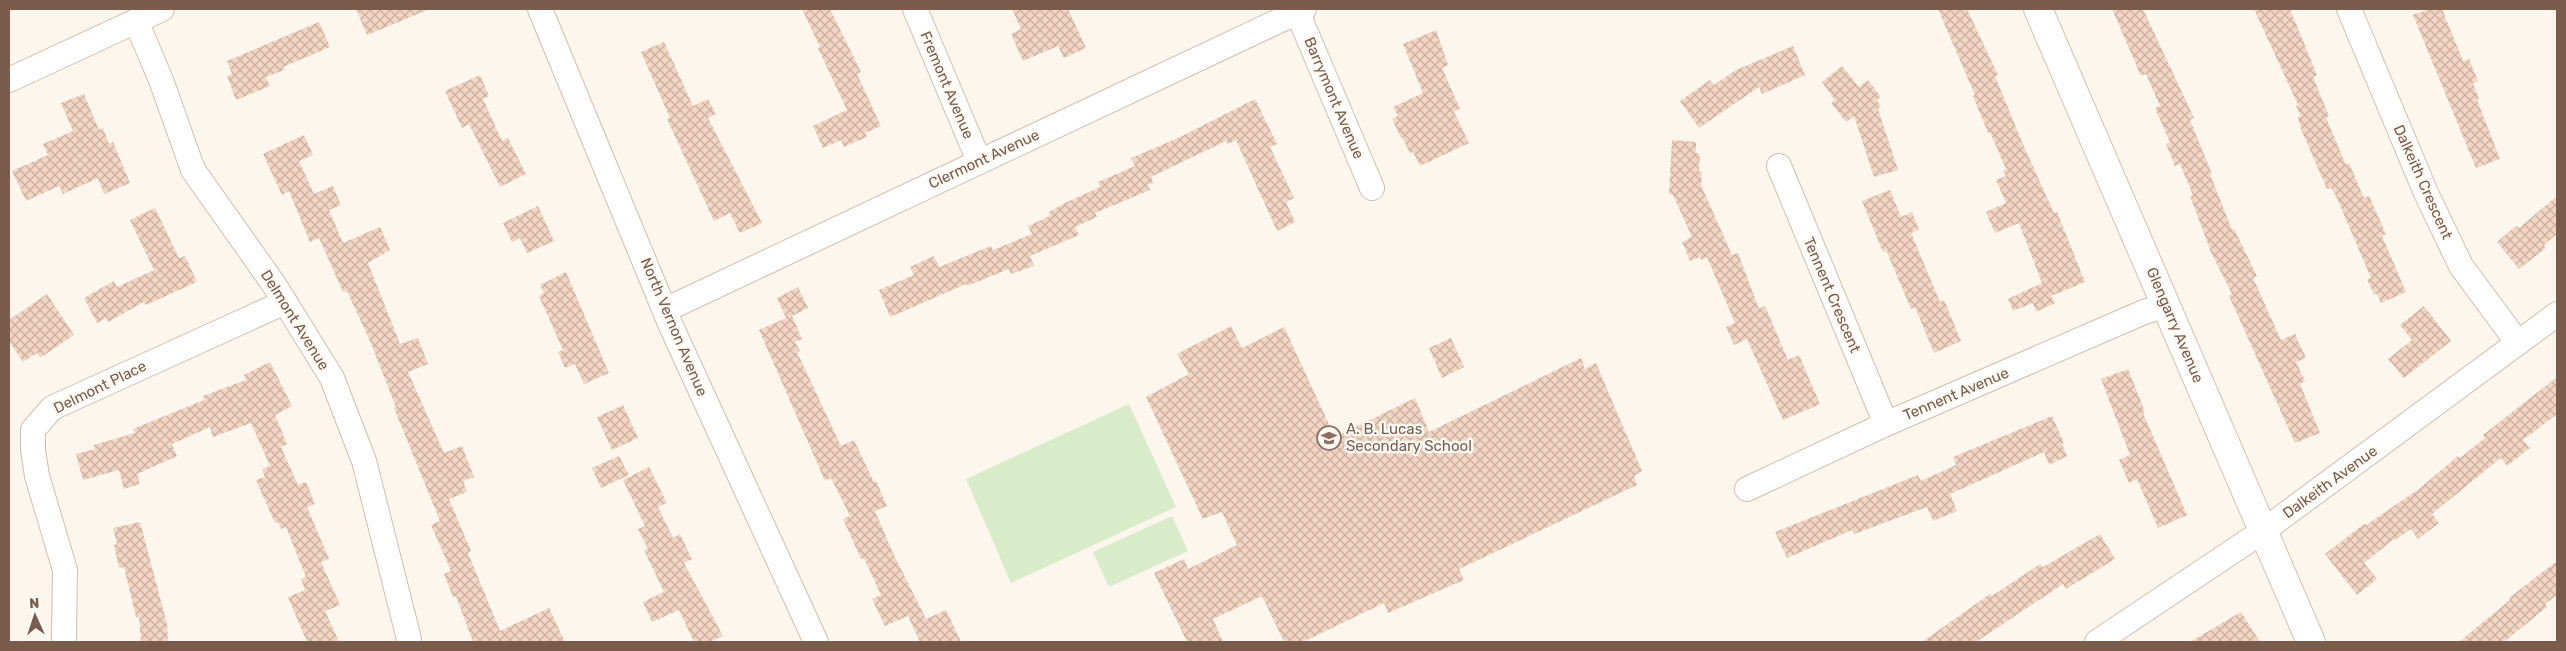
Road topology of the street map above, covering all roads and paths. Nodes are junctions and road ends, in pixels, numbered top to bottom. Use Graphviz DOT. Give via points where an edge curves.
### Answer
graph roads {
  1 [pos="162,9"];
  2 [pos="540,9"];
  3 [pos="915,9"];
  4 [pos="2038,9"];
  5 [pos="2348,9"];
  6 [pos="1299,10"];
  7 [pos="136,21"];
  8 [pos="9,80"];
  9 [pos="980,161"];
  10 [pos="1778,166"];
  11 [pos="1372,188"];
  12 [pos="285,302"];
  13 [pos="2167,305"];
  14 [pos="665,310"];
  15 [pos="2557,314"];
  16 [pos="2518,343"];
  17 [pos="1886,424"];
  18 [pos="1747,488"];
  19 [pos="2263,531"];
  20 [pos="64,638"];
  21 [pos="409,639"];
  22 [pos="816,642"];
  23 [pos="2097,642"];
  24 [pos="2311,642"];
  1 -- 7 [label="street"];
  2 -- 14 [label="street, North Vernon Avenue"];
  3 -- 9 [label="street, Fremont Avenue"];
  4 -- 13 [label="street, Glengarry Avenue"];
  5 -- 16 [label="street, Dalkeith Crescent" via="2426,193 2461,266"];
  6 -- 9 [label="street, Clermont Avenue"];
  6 -- 11 [label="street, Barrymont Avenue"];
  7 -- 8 [label="street"];
  7 -- 12 [label="street, Delmont Avenue" via="194,170"];
  9 -- 14 [label="street, Clermont Avenue"];
  10 -- 17 [label="street, Tennent Crescent"];
  12 -- 20 [label="street, Delmont Place" via="52,408 33,430 37,476 65,570"];
  12 -- 21 [label="street, Delmont Avenue" via="332,378 364,461"];
  13 -- 17 [label="street, Tennent Avenue" via="2144,312"];
  13 -- 19 [label="street, Glengarry Avenue"];
  14 -- 22 [label="street, North Vernon Avenue"];
  15 -- 16 [label="street, Dalkeith Avenue"];
  16 -- 19 [label="street, Dalkeith Avenue"];
  17 -- 18 [label="street, Tennent Avenue"];
  19 -- 23 [label="street, Dalkeith Avenue"];
  19 -- 24 [label="street, Glengarry Avenue"];
}
